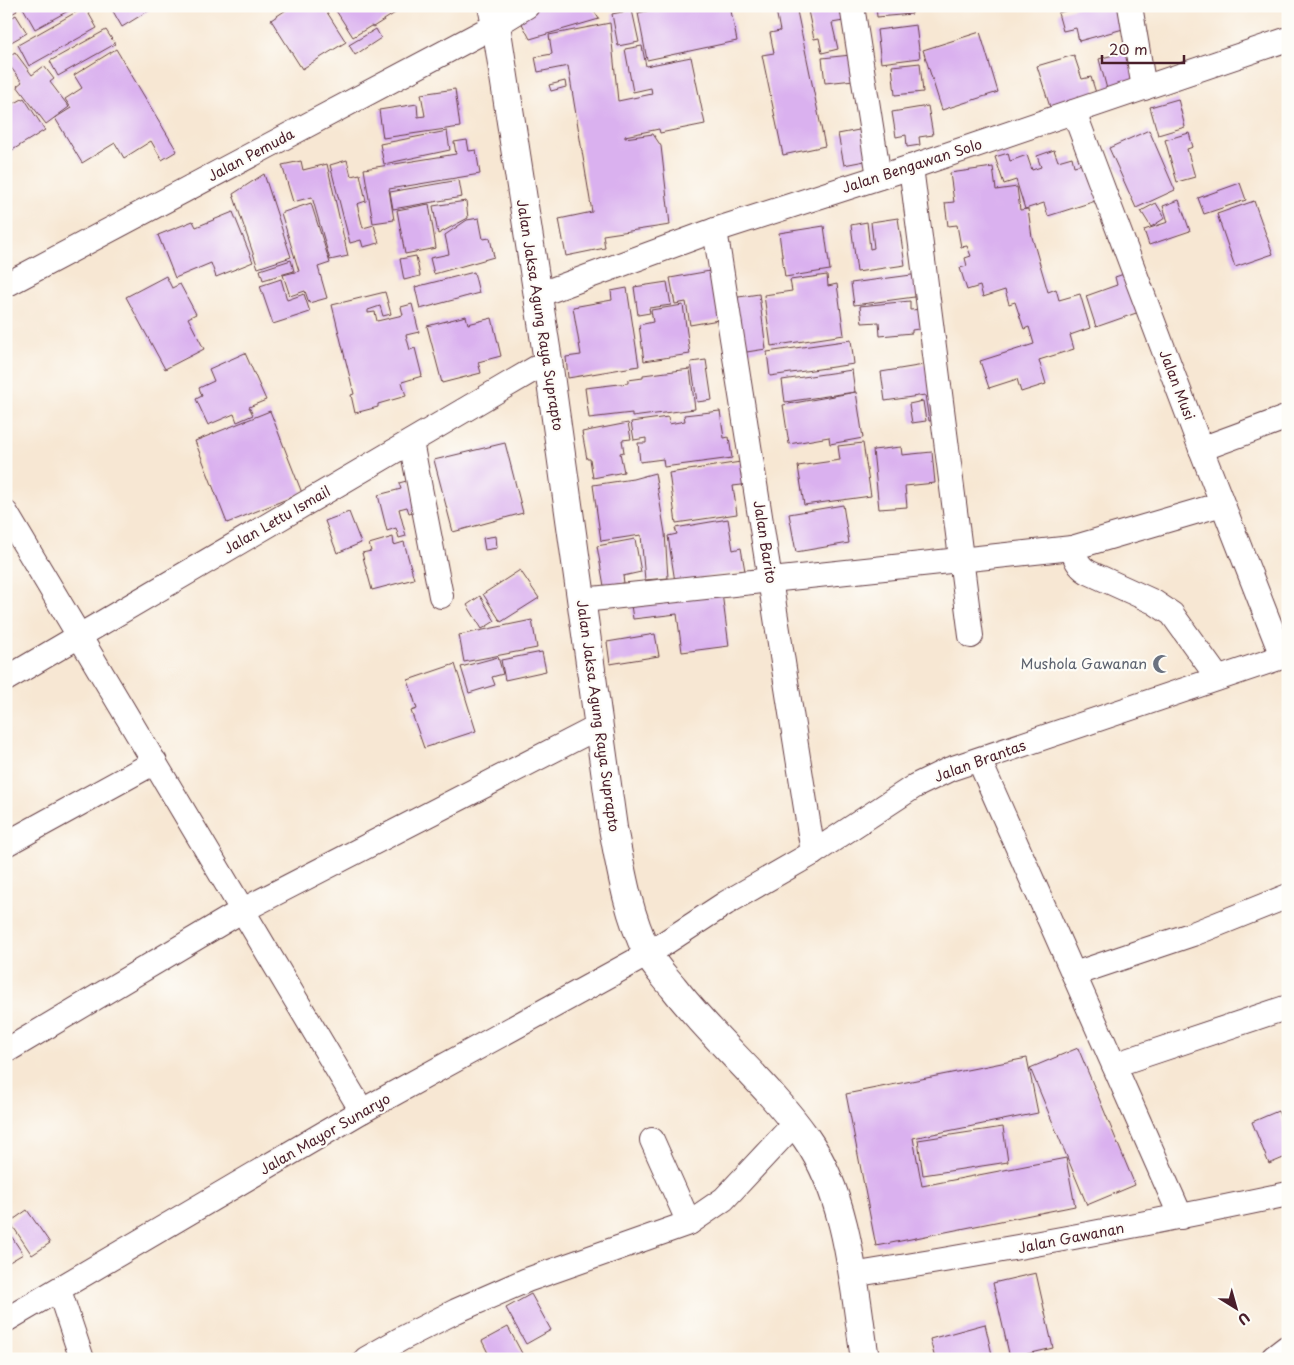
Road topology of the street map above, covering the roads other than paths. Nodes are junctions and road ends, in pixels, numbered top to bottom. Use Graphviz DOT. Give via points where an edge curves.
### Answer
graph roads {
  1 [pos="527,6"];
  2 [pos="852,6"];
  3 [pos="1130,6"];
  4 [pos="494,16"];
  5 [pos="1288,39"];
  6 [pos="1144,88"];
  7 [pos="1074,112"];
  8 [pos="911,167"];
  9 [pos="879,177"];
  10 [pos="715,230"];
  11 [pos="6,286"];
  12 [pos="538,295"];
  13 [pos="548,361"];
  14 [pos="1288,417"];
  15 [pos="411,442"];
  16 [pos="1201,449"];
  17 [pos="1222,504"];
  18 [pos="6,513"];
  19 [pos="1072,548"];
  20 [pos="961,559"];
  21 [pos="771,579"];
  22 [pos="441,596"];
  23 [pos="583,600"];
  24 [pos="80,635"];
  25 [pos="970,636"];
  26 [pos="1285,656"];
  27 [pos="1214,671"];
  28 [pos="6,679"];
  29 [pos="598,727"];
  30 [pos="979,760"];
  31 [pos="155,762"];
  32 [pos="6,844"];
  33 [pos="813,853"];
  34 [pos="1288,896"];
  35 [pos="243,910"];
  36 [pos="648,954"];
  37 [pos="1074,974"];
  38 [pos="1288,1007"];
  39 [pos="6,1051"];
  40 [pos="1114,1065"];
  41 [pos="362,1111"];
  42 [pos="794,1124"];
  43 [pos="652,1140"];
  44 [pos="1288,1194"];
  45 [pos="1181,1217"];
  46 [pos="689,1223"];
  47 [pos="852,1275"];
  48 [pos="59,1290"];
  49 [pos="6,1320"];
  50 [pos="1288,1349"];
  51 [pos="82,1359"];
  52 [pos="366,1359"];
  53 [pos="864,1359"];
  54 [pos="1275,1359"];
  1 -- 4 [label="street, Jalan Pemuda"];
  2 -- 9 [label="street"];
  3 -- 6 [label="street"];
  4 -- 11 [label="street, Jalan Pemuda"];
  4 -- 12 [label="main road, Jalan Jaksa Agung Raya Suprapto"];
  5 -- 6 [label="street, Jalan Bengawan Solo"];
  6 -- 7 [label="street, Jalan Bengawan Solo"];
  7 -- 8 [label="street, Jalan Bengawan Solo"];
  7 -- 16 [label="street, Jalan Musi"];
  8 -- 9 [label="street, Jalan Bengawan Solo"];
  8 -- 20 [label="street"];
  9 -- 10 [label="street, Jalan Bengawan Solo"];
  10 -- 12 [label="street, Jalan Bengawan Solo"];
  10 -- 21 [label="street, Jalan Barito"];
  12 -- 13 [label="main road, Jalan Jaksa Agung Raya Suprapto"];
  13 -- 15 [label="street, Jalan Lettu Ismail"];
  13 -- 23 [label="main road, Jalan Jaksa Agung Raya Suprapto"];
  14 -- 16 [label="street"];
  15 -- 22 [label="street"];
  15 -- 24 [label="street, Jalan Lettu Ismail"];
  16 -- 17 [label="street, Jalan Musi"];
  17 -- 19 [label="street"];
  17 -- 26 [label="street, Jalan Musi"];
  18 -- 24 [label="street"];
  19 -- 20 [label="street"];
  19 -- 27 [label="street" via="1075,560 1082,568 1172,614"];
  20 -- 21 [label="street"];
  20 -- 25 [label="street"];
  21 -- 23 [label="street"];
  21 -- 33 [label="street, Jalan Barito"];
  23 -- 29 [label="main road, Jalan Jaksa Agung Raya Suprapto"];
  24 -- 28 [label="street, Jalan Lettu Ismail"];
  24 -- 31 [label="street"];
  26 -- 27 [label="street, Jalan Brantas"];
  27 -- 30 [label="street, Jalan Brantas"];
  29 -- 35 [label="street"];
  29 -- 36 [label="main road, Jalan Jaksa Agung Raya Suprapto" via="619,863 636,928"];
  30 -- 33 [label="street, Jalan Brantas" via="950,769 915,786"];
  30 -- 37 [label="street"];
  31 -- 32 [label="street"];
  31 -- 35 [label="street"];
  33 -- 36 [label="street, Jalan Brantas" via="726,903"];
  34 -- 37 [label="street" via="1192,934"];
  35 -- 39 [label="street"];
  35 -- 41 [label="street"];
  36 -- 41 [label="street, Jalan Mayor Sunaryo"];
  36 -- 42 [label="main road, Jalan Jaksa Agung Raya Suprapto" via="687,1004"];
  37 -- 40 [label="street"];
  38 -- 40 [label="street"];
  40 -- 45 [label="street"];
  41 -- 48 [label="street, Jalan Mayor Sunaryo"];
  42 -- 46 [label="street" via="724,1199"];
  42 -- 47 [label="main road, Jalan Jaksa Agung Raya Suprapto" via="807,1139 825,1171 841,1215"];
  43 -- 46 [label="street"];
  44 -- 45 [label="street, Jalan Gawanan"];
  45 -- 47 [label="street, Jalan Gawanan" via="987,1254"];
  46 -- 52 [label="street" via="527,1280 456,1311"];
  47 -- 53 [label="main road, Jalan Jaksa Agung Raya Suprapto"];
  48 -- 49 [label="street, Jalan Mayor Sunaryo"];
  48 -- 51 [label="street"];
  50 -- 54 [label="main road"];
}
